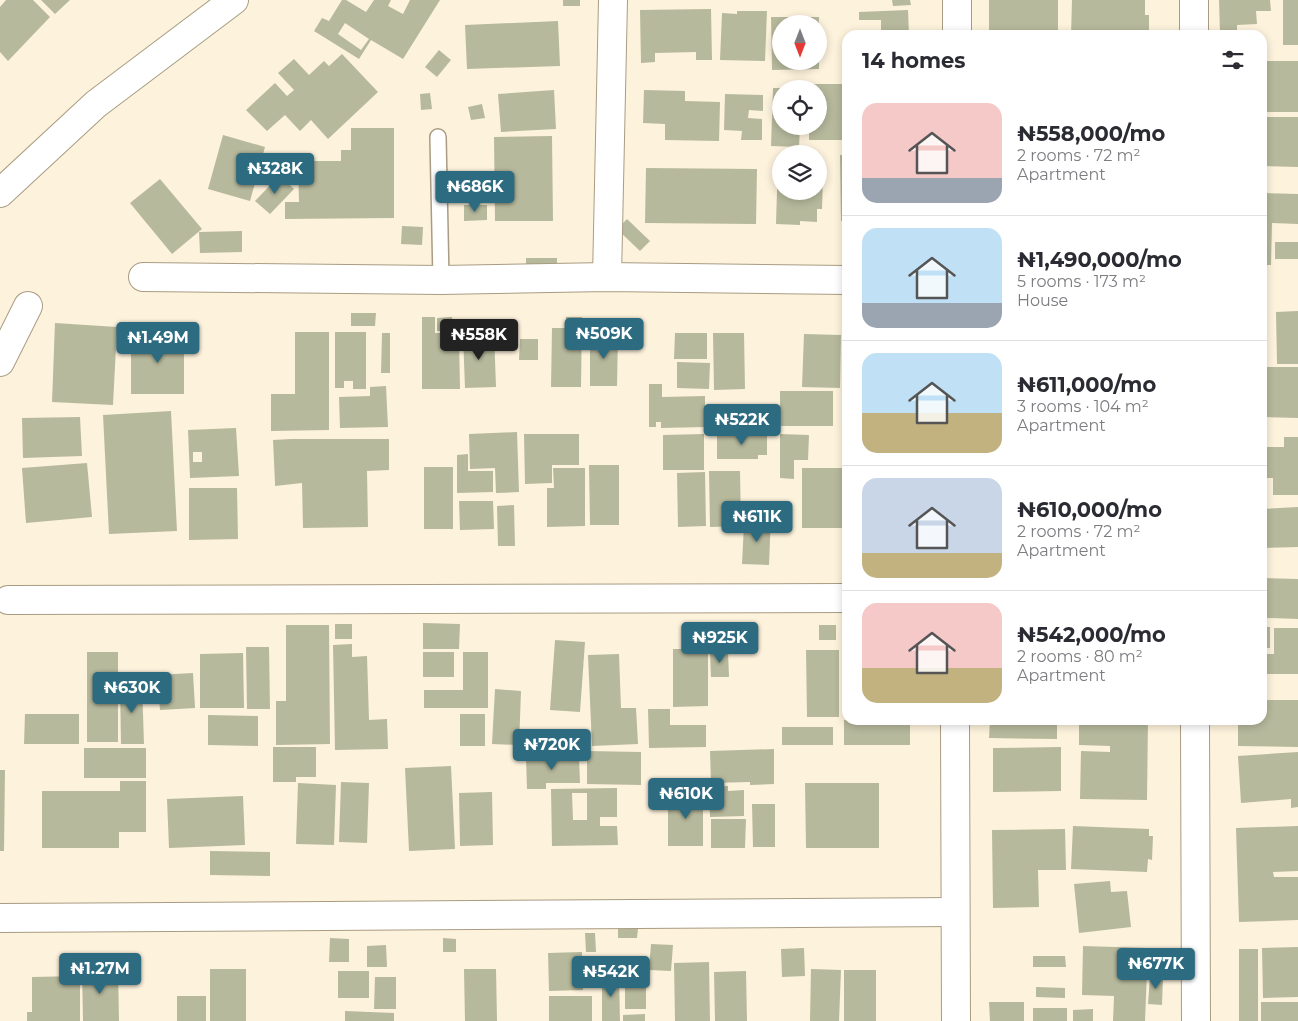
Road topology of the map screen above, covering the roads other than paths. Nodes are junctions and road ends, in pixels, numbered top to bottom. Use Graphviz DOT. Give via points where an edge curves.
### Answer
graph roads {
  1 [pos="234,0"];
  2 [pos="613,0"];
  3 [pos="957,0"];
  4 [pos="1194,0"];
  5 [pos="957,30"];
  6 [pos="1194,30"];
  7 [pos="438,137"];
  8 [pos="0,193"];
  9 [pos="143,277"];
  10 [pos="607,277"];
  11 [pos="441,280"];
  12 [pos="842,280"];
  13 [pos="28,306"];
  14 [pos="0,362"];
  15 [pos="842,598"];
  16 [pos="8,600"];
  17 [pos="955,725"];
  18 [pos="1195,725"];
  19 [pos="955,912"];
  20 [pos="0,918"];
  21 [pos="956,1021"];
  22 [pos="1196,1021"];
  1 -- 8 [label="street" via="96,104"];
  2 -- 10 [label="street"];
  3 -- 5 [label="street"];
  4 -- 6 [label="street"];
  7 -- 11 [label="lane"];
  9 -- 11 [label="street"];
  10 -- 11 [label="street"];
  10 -- 12 [label="street"];
  13 -- 14 [label="street"];
  15 -- 16 [label="street"];
  17 -- 19 [label="street"];
  18 -- 22 [label="street"];
  19 -- 20 [label="street"];
  19 -- 21 [label="street"];
}
